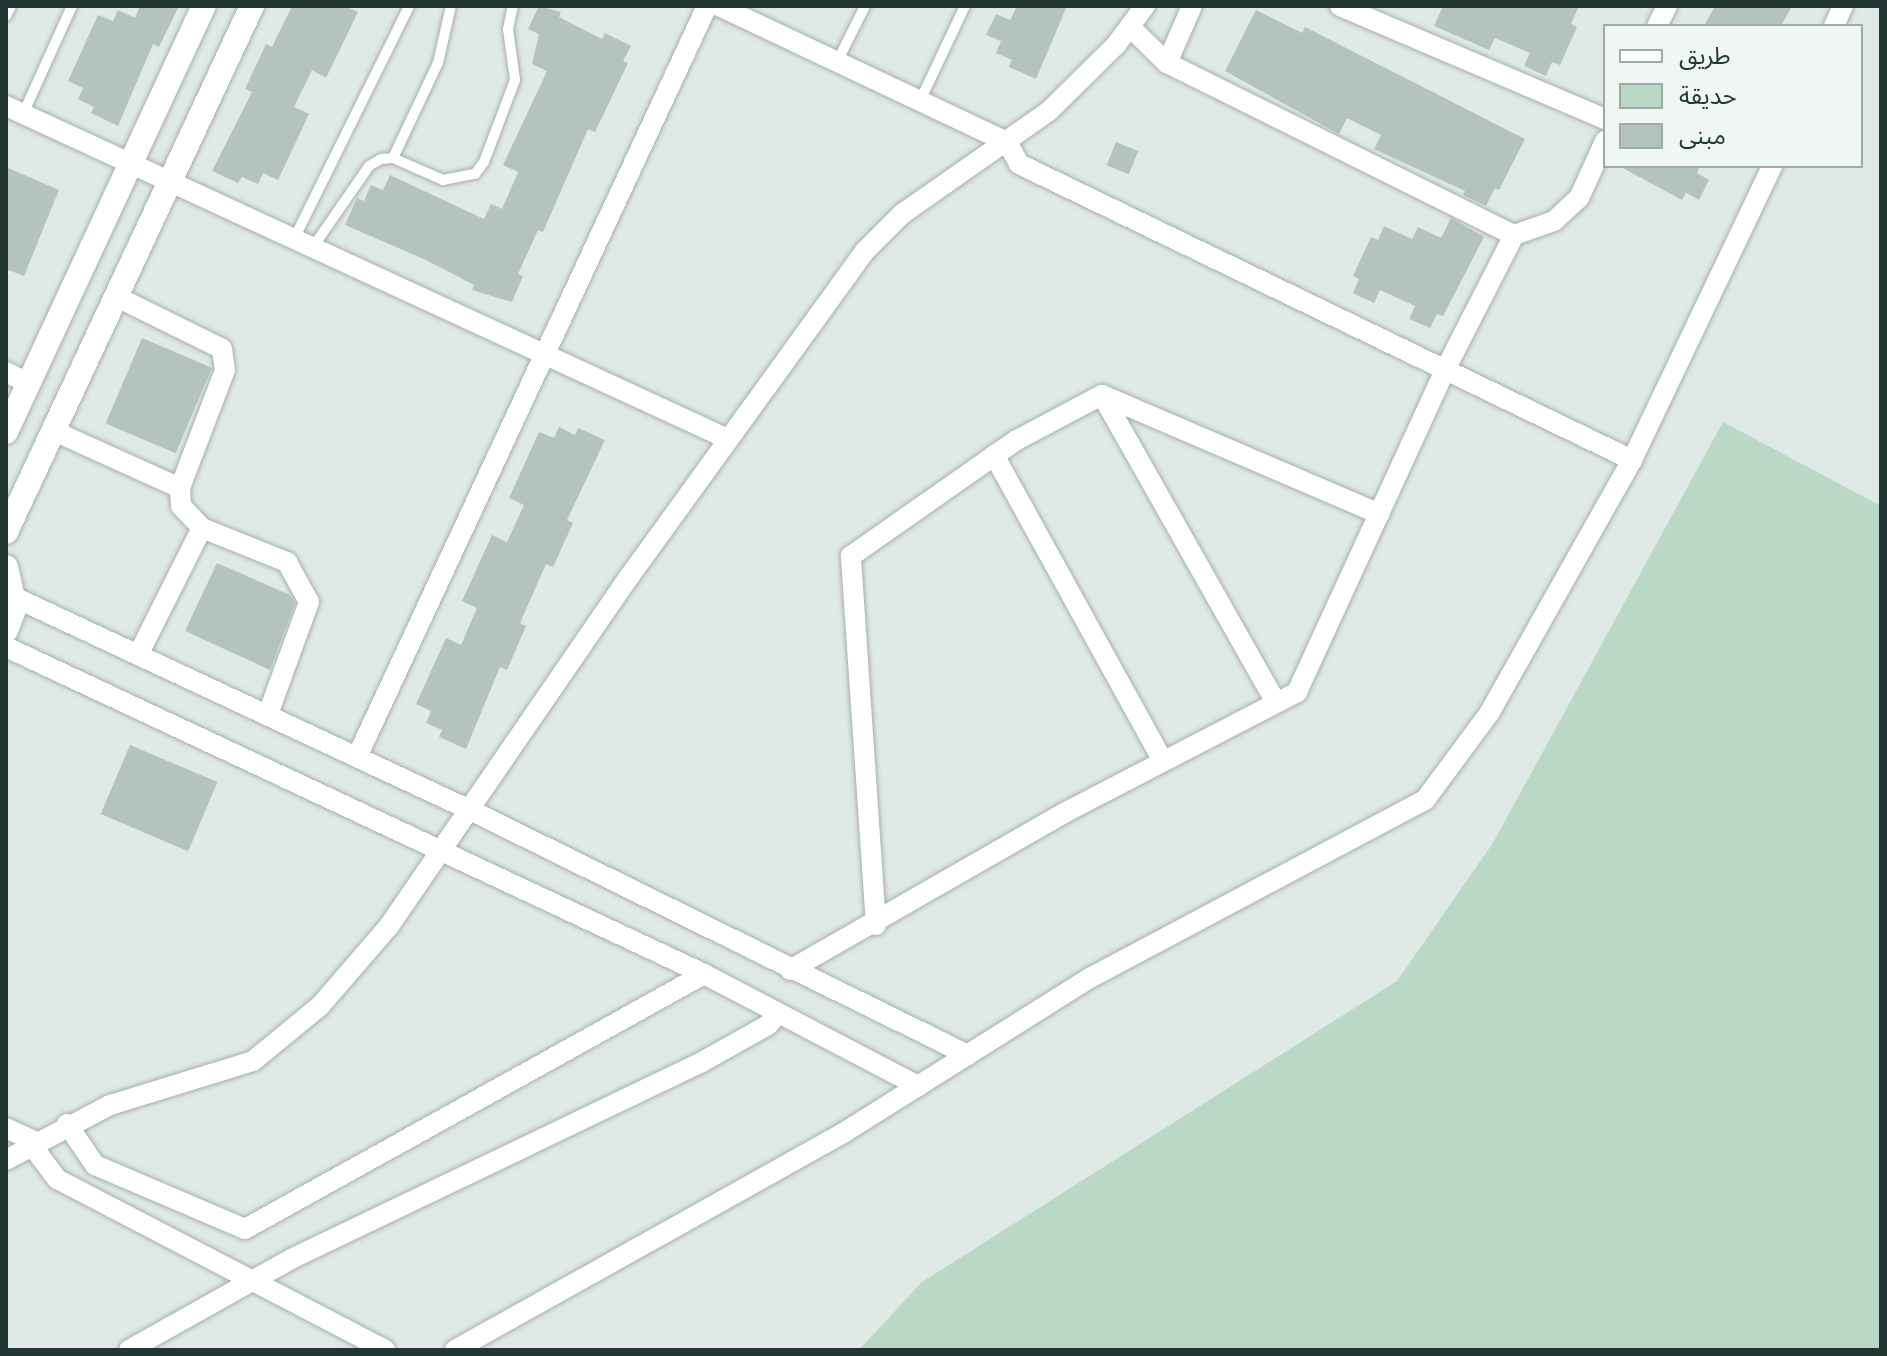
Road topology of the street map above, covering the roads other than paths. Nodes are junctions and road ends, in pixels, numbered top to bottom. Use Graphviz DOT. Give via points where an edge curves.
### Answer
graph roads {
  1 [pos="11,6"];
  2 [pos="72,6"];
  3 [pos="204,6"];
  4 [pos="252,6"];
  5 [pos="409,6"];
  6 [pos="451,6"];
  7 [pos="513,6"];
  8 [pos="707,6"];
  9 [pos="719,6"];
  10 [pos="865,6"];
  11 [pos="965,6"];
  12 [pos="1145,6"];
  13 [pos="1192,6"];
  14 [pos="1340,6"];
  15 [pos="1667,6"];
  16 [pos="6,16"];
  17 [pos="1658,24"];
  18 [pos="1130,27"];
  19 [pos="837,62"];
  20 [pos="1167,63"];
  21 [pos="920,101"];
  22 [pos="14,110"];
  23 [pos="1603,118"];
  24 [pos="1007,142"];
  25 [pos="1603,145"];
  26 [pos="393,158"];
  27 [pos="131,164"];
  28 [pos="1771,168"];
  29 [pos="171,182"];
  30 [pos="1514,235"];
  31 [pos="303,243"];
  32 [pos="117,297"];
  33 [pos="546,355"];
  34 [pos="1445,370"];
  35 [pos="6,372"];
  36 [pos="30,384"];
  37 [pos="1102,395"];
  38 [pos="54,431"];
  39 [pos="6,432"];
  40 [pos="728,439"];
  41 [pos="994,455"];
  42 [pos="1632,460"];
  43 [pos="180,488"];
  44 [pos="1380,514"];
  45 [pos="202,528"];
  46 [pos="6,532"];
  47 [pos="6,567"];
  48 [pos="14,597"];
  49 [pos="6,630"];
  50 [pos="6,647"];
  51 [pos="138,655"];
  52 [pos="1276,702"];
  53 [pos="268,714"];
  54 [pos="357,757"];
  55 [pos="1162,759"];
  56 [pos="470,810"];
  57 [pos="442,850"];
  58 [pos="876,925"];
  59 [pos="790,970"];
  60 [pos="704,974"];
  61 [pos="778,1014"];
  62 [pos="968,1055"];
  63 [pos="918,1086"];
  64 [pos="67,1124"];
  65 [pos="6,1128"];
  66 [pos="32,1142"];
  67 [pos="6,1160"];
  68 [pos="252,1281"];
  69 [pos="129,1350"];
  70 [pos="385,1350"];
  71 [pos="455,1350"];
  1 -- 16 [label="lane"];
  2 -- 22 [label="lane"];
  3 -- 27 [label="street"];
  4 -- 29 [label="street"];
  5 -- 31 [label="lane"];
  6 -- 26 [label="lane" via="438,63"];
  7 -- 26 [label="lane" via="508,29 515,80 475,174 443,180"];
  8 -- 33 [label="street"];
  9 -- 19 [label="street"];
  10 -- 19 [label="lane"];
  11 -- 21 [label="lane"];
  12 -- 18 [label="street"];
  13 -- 20 [label="street"];
  14 -- 23 [label="street"];
  15 -- 17 [label="street"];
  18 -- 20 [label="street"];
  18 -- 24 [label="street" via="1079,83"];
  19 -- 21 [label="street"];
  20 -- 30 [label="street"];
  21 -- 24 [label="street"];
  22 -- 27 [label="street"];
  24 -- 34 [label="street" via="1019,164"];
  24 -- 40 [label="street" via="902,214 866,250"];
  25 -- 30 [label="street" via="1579,198 1554,221"];
  26 -- 31 [label="lane" via="369,166"];
  27 -- 29 [label="street"];
  27 -- 36 [label="street"];
  28 -- 42 [label="street"];
  29 -- 31 [label="street"];
  29 -- 32 [label="street"];
  30 -- 34 [label="street"];
  31 -- 33 [label="street"];
  32 -- 38 [label="street"];
  32 -- 43 [label="street" via="222,349 225,370"];
  33 -- 40 [label="street"];
  33 -- 54 [label="street"];
  34 -- 42 [label="street"];
  34 -- 44 [label="street"];
  35 -- 36 [label="street"];
  36 -- 39 [label="street"];
  37 -- 41 [label="street"];
  37 -- 44 [label="street"];
  37 -- 52 [label="street"];
  38 -- 43 [label="street"];
  38 -- 46 [label="street"];
  40 -- 56 [label="street"];
  41 -- 55 [label="street"];
  41 -- 58 [label="street" via="851,556"];
  42 -- 62 [label="street" via="1490,712 1425,800 1090,978"];
  43 -- 45 [label="street" via="181,506"];
  44 -- 52 [label="street" via="1297,692"];
  45 -- 51 [label="street"];
  45 -- 53 [label="street" via="287,562 309,602"];
  47 -- 48 [label="street"];
  48 -- 49 [label="street"];
  48 -- 51 [label="street"];
  50 -- 57 [label="street"];
  51 -- 53 [label="street"];
  52 -- 55 [label="street"];
  53 -- 54 [label="street"];
  54 -- 56 [label="street"];
  55 -- 58 [label="street"];
  56 -- 57 [label="street"];
  56 -- 59 [label="street"];
  57 -- 60 [label="street"];
  57 -- 64 [label="street" via="356,967 285,1040 233,1071 110,1105"];
  58 -- 59 [label="street"];
  59 -- 62 [label="street"];
  60 -- 61 [label="street"];
  60 -- 64 [label="street" via="245,1229 95,1165"];
  61 -- 63 [label="street"];
  61 -- 68 [label="street" via="700,1063"];
  62 -- 63 [label="street"];
  63 -- 71 [label="street"];
  64 -- 66 [label="street"];
  65 -- 66 [label="street"];
  66 -- 67 [label="street"];
  66 -- 68 [label="street" via="57,1179"];
  68 -- 69 [label="street"];
  68 -- 70 [label="street"];
}
